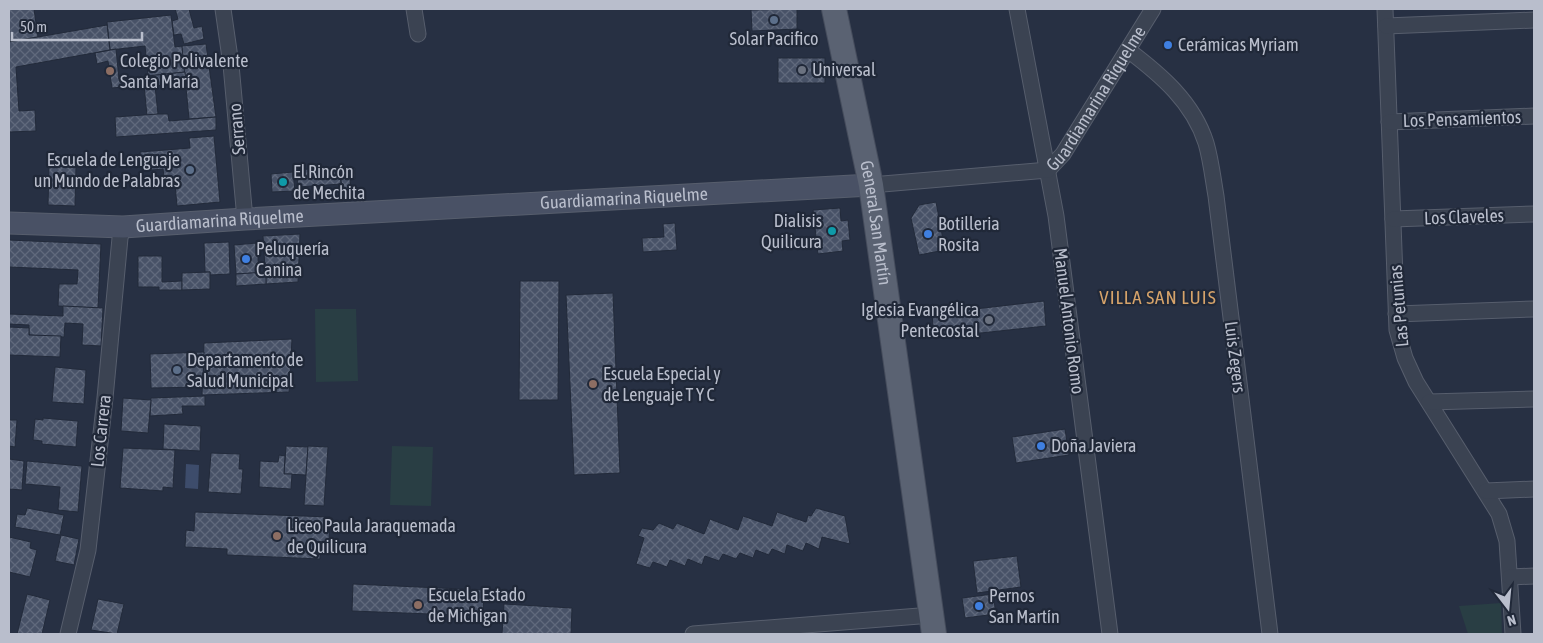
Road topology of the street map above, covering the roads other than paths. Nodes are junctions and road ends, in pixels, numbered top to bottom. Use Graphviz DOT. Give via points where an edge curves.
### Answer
graph roads {
  1 [pos="223,9"];
  2 [pos="414,9"];
  3 [pos="834,9"];
  4 [pos="1017,9"];
  5 [pos="1153,9"];
  6 [pos="1386,9"];
  7 [pos="1534,20"];
  8 [pos="1386,26"];
  9 [pos="418,34"];
  10 [pos="1128,50"];
  11 [pos="1534,116"];
  12 [pos="1390,122"];
  13 [pos="1048,170"];
  14 [pos="871,185"];
  15 [pos="1534,214"];
  16 [pos="245,219"];
  17 [pos="1393,219"];
  18 [pos="9,223"];
  19 [pos="123,226"];
  20 [pos="1534,309"];
  21 [pos="1396,314"];
  22 [pos="1534,399"];
  23 [pos="1429,402"];
  24 [pos="1534,489"];
  25 [pos="1486,491"];
  26 [pos="1534,576"];
  27 [pos="1510,577"];
  28 [pos="933,625"];
  29 [pos="68,634"];
  30 [pos="694,634"];
  31 [pos="1110,634"];
  32 [pos="1270,634"];
  33 [pos="1513,634"];
  1 -- 16 [label="street, Serrano"];
  2 -- 9 [label="street"];
  3 -- 14 [label="main road, General San Martín"];
  4 -- 13 [label="street, Manuel Antonio Romo"];
  5 -- 10 [label="street, Guardiamarina Riquelme"];
  6 -- 8 [label="street, Las Petunias"];
  7 -- 8 [label="street"];
  8 -- 12 [label="street, Las Petunias"];
  10 -- 13 [label="street, Guardiamarina Riquelme" via="1063,154"];
  10 -- 32 [label="street, Luis Zegers" via="1176,91 1194,116 1206,144 1216,196"];
  11 -- 12 [label="street, Los Pensamientos"];
  12 -- 17 [label="street, Las Petunias"];
  13 -- 14 [label="street, Guardiamarina Riquelme"];
  13 -- 31 [label="street, Manuel Antonio Romo"];
  14 -- 16 [label="street, Guardiamarina Riquelme"];
  14 -- 28 [label="main road, General San Martín"];
  15 -- 17 [label="street, Los Claveles"];
  16 -- 19 [label="street, Guardiamarina Riquelme"];
  17 -- 21 [label="street, Las Petunias"];
  18 -- 19 [label="street, Guardiamarina Riquelme"];
  19 -- 29 [label="street, Los Carrera" via="88,550"];
  20 -- 21 [label="street"];
  21 -- 23 [label="street, Las Petunias" via="1405,358"];
  22 -- 23 [label="street"];
  23 -- 25 [label="street, Las Petunias"];
  24 -- 25 [label="street"];
  25 -- 27 [label="street, Las Petunias" via="1504,526"];
  26 -- 27 [label="street"];
  27 -- 33 [label="street, Las Petunias"];
  28 -- 30 [label="street, General San Martín"];
}
